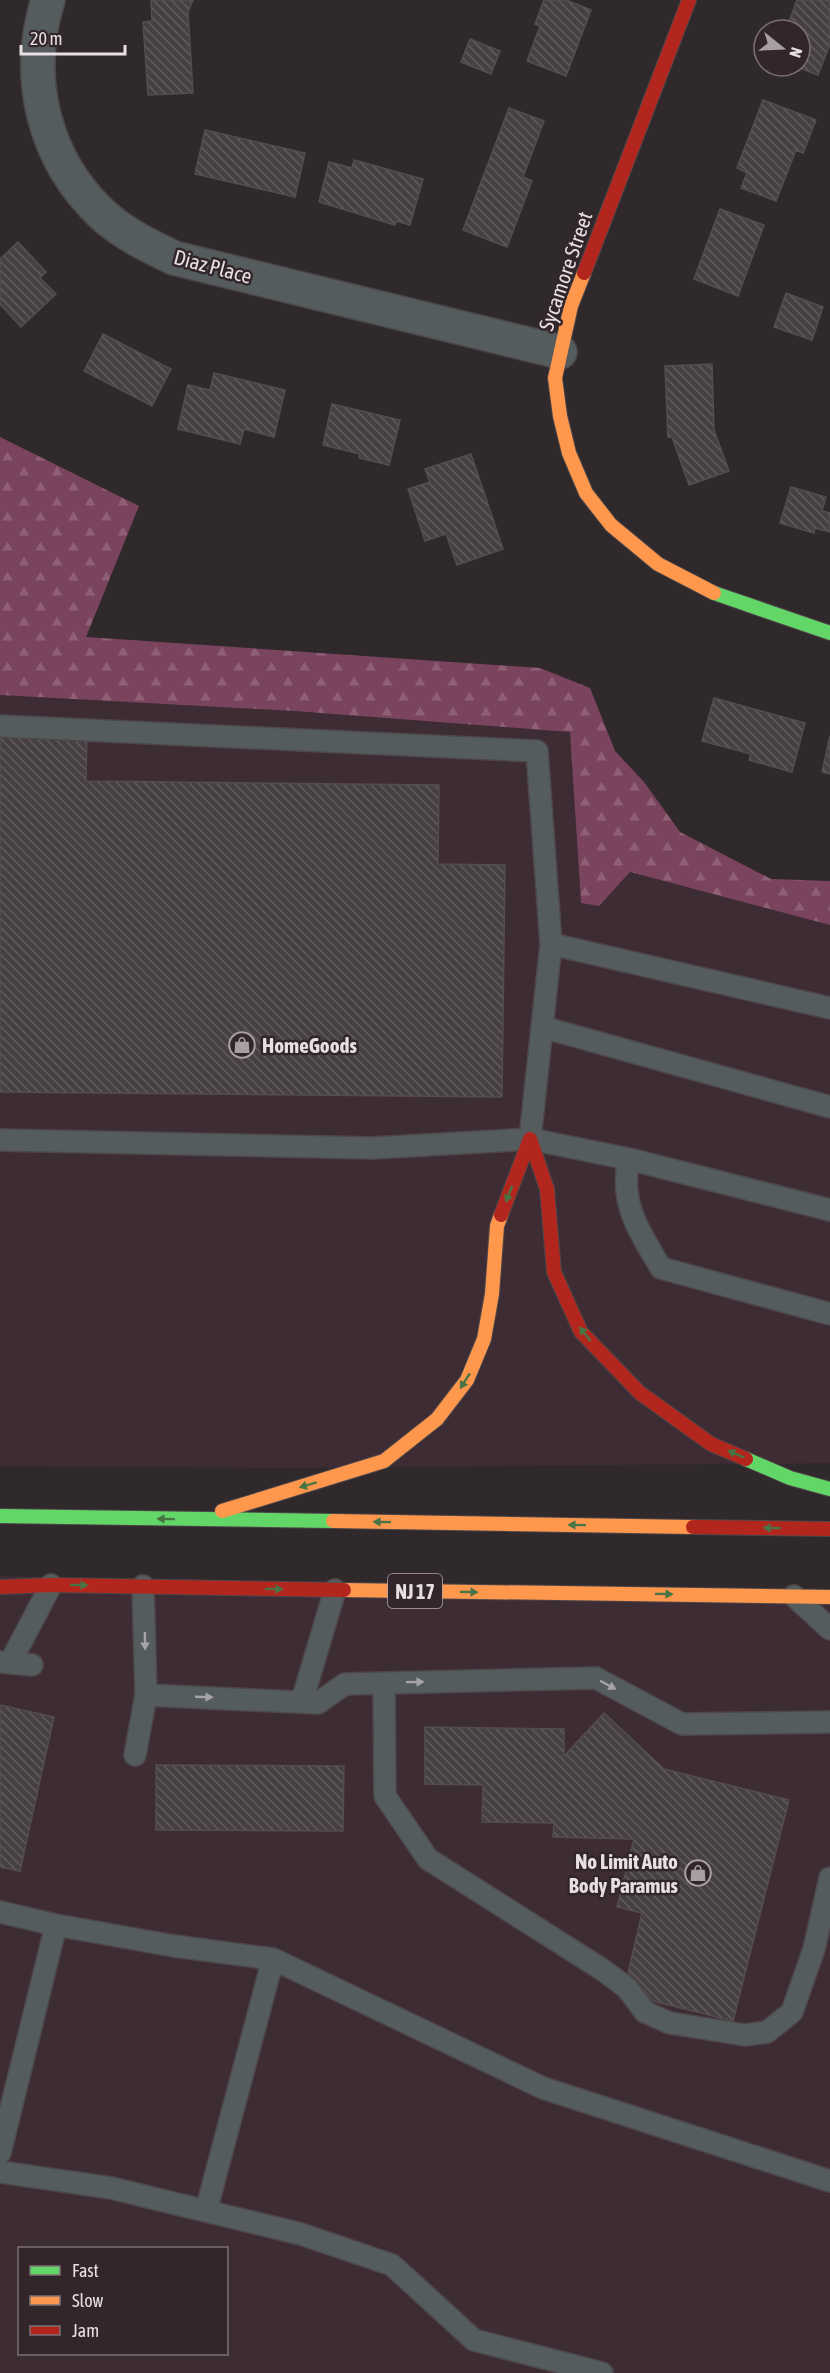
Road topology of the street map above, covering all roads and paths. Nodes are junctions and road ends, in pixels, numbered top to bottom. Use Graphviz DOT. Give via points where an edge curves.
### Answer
graph roads {
  1 [pos="48,0"];
  2 [pos="689,0"];
  3 [pos="560,352"];
  4 [pos="830,633"];
  5 [pos="0,726"];
  6 [pos="551,944"];
  7 [pos="830,1008"];
  8 [pos="542,1027"];
  9 [pos="830,1107"];
  10 [pos="530,1139"];
  11 [pos="0,1140"];
  12 [pos="629,1159"];
  13 [pos="830,1210"];
  14 [pos="830,1314"];
  15 [pos="830,1489"];
  16 [pos="0,1516"];
  17 [pos="192,1520"];
  18 [pos="830,1529"];
  19 [pos="51,1585"];
  20 [pos="143,1586"];
  21 [pos="0,1587"];
  22 [pos="335,1590"];
  23 [pos="794,1596"];
  24 [pos="830,1597"];
  25 [pos="830,1629"];
  26 [pos="5,1663"];
  27 [pos="33,1665"];
  28 [pos="384,1683"];
  29 [pos="146,1695"];
  30 [pos="302,1701"];
  31 [pos="830,1722"];
  32 [pos="135,1755"];
  33 [pos="830,1878"];
  34 [pos="0,1912"];
  35 [pos="56,1925"];
  36 [pos="273,1959"];
  37 [pos="0,2153"];
  38 [pos="0,2172"];
  39 [pos="830,2181"];
  40 [pos="206,2211"];
  41 [pos="602,2373"];
  1 -- 3 [label="street, Diaz Place" via="40,26 37,66 42,108 54,146 75,183 104,215 135,239 174,258"];
  2 -- 3 [label="main road, Sycamore Street" via="571,306"];
  3 -- 4 [label="main road, Sycamore Street" via="555,378 569,453 586,493 611,525 658,564 711,592"];
  5 -- 6 [label="lane" via="537,751"];
  6 -- 7 [label="lane"];
  6 -- 8 [label="lane"];
  8 -- 9 [label="lane"];
  8 -- 10 [label="lane"];
  10 -- 11 [label="lane" via="374,1148"];
  10 -- 12 [label="lane"];
  15 -- 10 [label="main road, one-way" via="790,1478 711,1444 640,1393 581,1332 554,1272 548,1190"];
  10 -- 17 [label="main road, one-way" via="496,1226 492,1294 484,1339 467,1380 437,1419 384,1461"];
  12 -- 13 [label="lane"];
  12 -- 14 [label="lane" via="624,1178 633,1222 661,1268"];
  17 -- 16 [label="main road, one-way"];
  18 -- 17 [label="main road, one-way"];
  19 -- 20 [label="main road, NJ 17, one-way"];
  19 -- 21 [label="main road, NJ 17"];
  19 -- 26 [label="lane"];
  20 -- 22 [label="main road, NJ 17, one-way"];
  20 -- 29 [label="lane, one-way"];
  22 -- 23 [label="main road, NJ 17, one-way"];
  22 -- 30 [label="lane"];
  23 -- 24 [label="main road, NJ 17"];
  23 -- 25 [label="lane"];
  26 -- 27 [label="lane"];
  28 -- 30 [label="lane" via="345,1684 318,1702"];
  28 -- 31 [label="lane, one-way" via="596,1678 682,1724"];
  28 -- 33 [label="lane" via="385,1796 428,1859 603,1970 627,1988 645,2012 670,2023 745,2035 767,2031 792,2012 814,1949"];
  29 -- 30 [label="lane, one-way"];
  29 -- 32 [label="lane"];
  34 -- 35 [label="lane"];
  35 -- 36 [label="lane"];
  35 -- 37 [label="lane"];
  36 -- 39 [label="lane" via="543,2088"];
  36 -- 40 [label="lane"];
  38 -- 40 [label="lane" via="111,2188"];
  40 -- 41 [label="lane" via="300,2234 392,2265 474,2340"];
}
